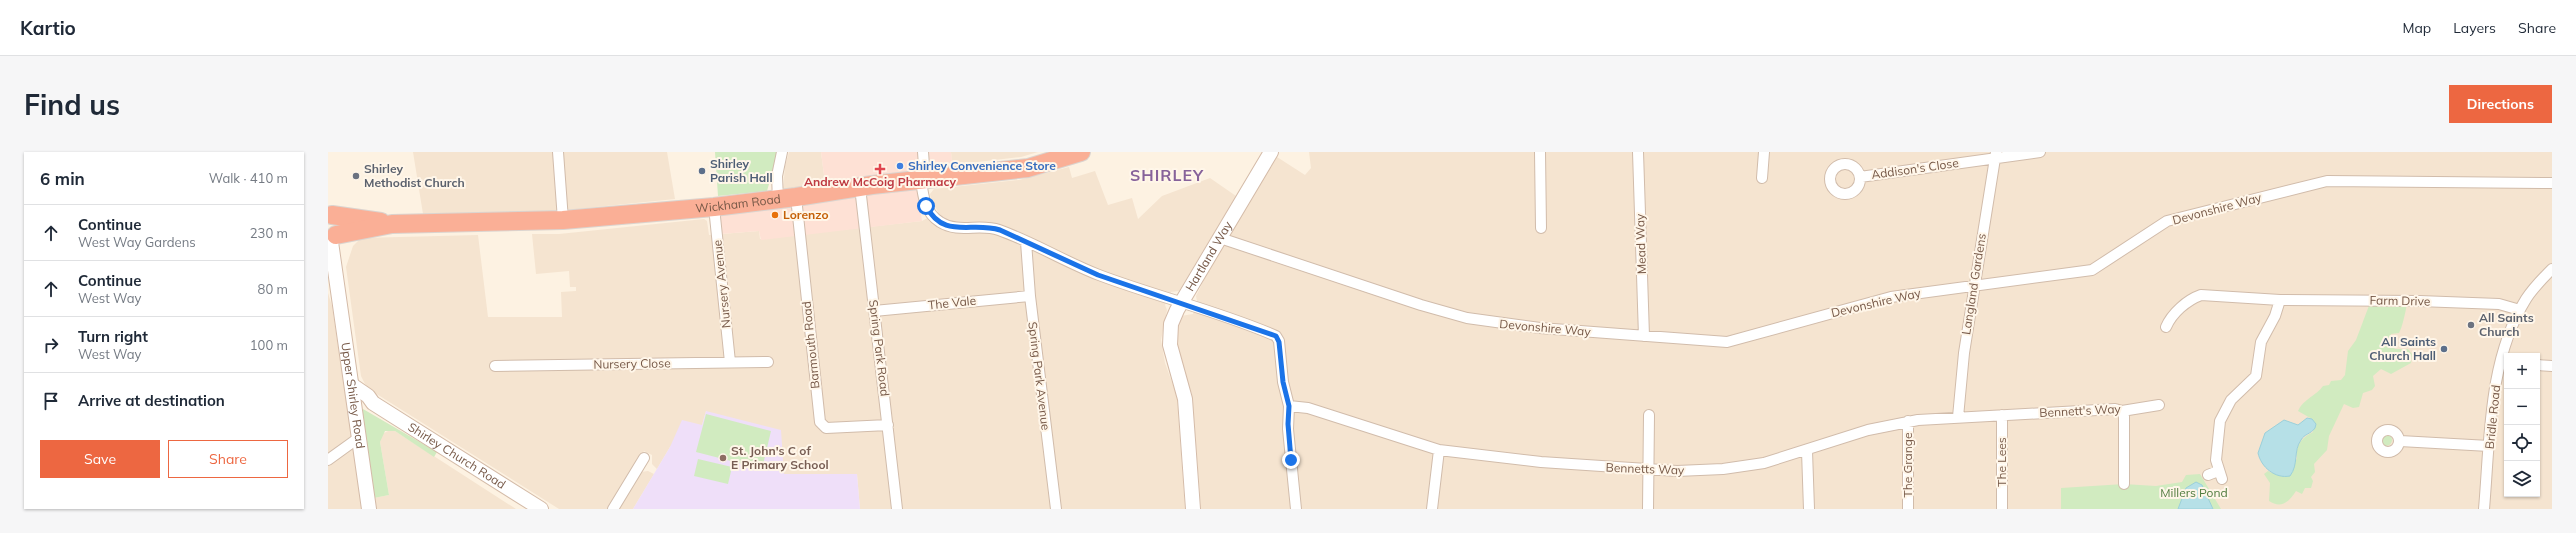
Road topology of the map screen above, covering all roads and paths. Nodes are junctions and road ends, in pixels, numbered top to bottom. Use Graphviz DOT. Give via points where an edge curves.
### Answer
graph roads {
  1 [pos="558,152"];
  2 [pos="782,152"];
  3 [pos="923,152"];
  4 [pos="1081,152"];
  5 [pos="1271,152"];
  6 [pos="1540,152"];
  7 [pos="1638,152"];
  8 [pos="1764,152"];
  9 [pos="2040,152"];
  10 [pos="1995,156"];
  11 [pos="1860,176"];
  12 [pos="1762,178"];
  13 [pos="923,180"];
  14 [pos="2552,183"];
  15 [pos="860,187"];
  16 [pos="796,198"];
  17 [pos="778,200"];
  18 [pos="714,207"];
  19 [pos="330,213"];
  20 [pos="563,220"];
  21 [pos="392,224"];
  22 [pos="1541,228"];
  23 [pos="1220,238"];
  24 [pos="332,241"];
  25 [pos="1026,242"];
  26 [pos="328,267"];
  27 [pos="2552,269"];
  28 [pos="338,281"];
  29 [pos="1974,286"];
  30 [pos="1030,296"];
  31 [pos="2280,300"];
  32 [pos="1182,302"];
  33 [pos="2520,310"];
  34 [pos="874,311"];
  35 [pos="2166,327"];
  36 [pos="1644,336"];
  37 [pos="2507,353"];
  38 [pos="730,362"];
  39 [pos="768,362"];
  40 [pos="2504,362"];
  41 [pos="2540,365"];
  42 [pos="495,366"];
  43 [pos="2552,366"];
  44 [pos="352,386"];
  45 [pos="353,403"];
  46 [pos="373,403"];
  47 [pos="2159,405"];
  48 [pos="1289,406"];
  49 [pos="2122,411"];
  50 [pos="1649,415"];
  51 [pos="2002,415"];
  52 [pos="1958,417"];
  53 [pos="1908,421"];
  54 [pos="888,424"];
  55 [pos="358,438"];
  56 [pos="2400,441"];
  57 [pos="2489,446"];
  58 [pos="1439,450"];
  59 [pos="1807,452"];
  60 [pos="644,458"];
  61 [pos="328,460"];
  62 [pos="1648,471"];
  63 [pos="2216,475"];
  64 [pos="2124,484"];
  65 [pos="368,509"];
  66 [pos="541,509"];
  67 [pos="613,509"];
  68 [pos="897,509"];
  69 [pos="1056,509"];
  70 [pos="1193,509"];
  71 [pos="1296,509"];
  72 [pos="1432,509"];
  73 [pos="1648,509"];
  74 [pos="1809,509"];
  75 [pos="1908,509"];
  76 [pos="2002,509"];
  77 [pos="2484,509"];
  1 -- 20 [label="street"];
  2 -- 17 [label="street" via="777,176"];
  3 -- 13 [label="street"];
  4 -- 13 [label="highway, Wickham Road" via="1028,168"];
  5 -- 23 [label="street, Hartland Way"];
  6 -- 22 [label="street"];
  7 -- 36 [label="street, Mead Way"];
  8 -- 12 [label="street"];
  9 -- 10 [label="street, Addison's Close"];
  10 -- 11 [label="street, Addison's Close"];
  10 -- 29 [label="street, Langland Gardens"];
  13 -- 15 [label="highway, Wickham Road"];
  13 -- 25 [label="street" via="926,206 938,221 957,229 994,228"];
  14 -- 29 [label="street, Devonshire Way" via="2326,181 2167,221 2092,270"];
  15 -- 16 [label="highway, Wickham Road"];
  15 -- 34 [label="street, Spring Park Road"];
  16 -- 17 [label="highway, Wickham Road"];
  16 -- 54 [label="street, Barmouth Road" via="820,422 828,428"];
  17 -- 18 [label="highway, Wickham Road"];
  18 -- 20 [label="highway, Wickham Road"];
  18 -- 38 [label="street, Nursery Avenue"];
  19 -- 21 [label="highway, Wickham Road"];
  19 -- 24 [label="highway" via="336,222"];
  20 -- 21 [label="highway, Wickham Road"];
  21 -- 24 [label="highway, Wickham Road"];
  23 -- 32 [label="street, Hartland Way"];
  23 -- 36 [label="street, Devonshire Way" via="1421,306 1467,318 1511,325"];
  24 -- 28 [label="street, Upper Shirley Road"];
  25 -- 30 [label="street, Spring Park Avenue"];
  25 -- 32 [label="street" via="1098,275"];
  26 -- 28 [label="street, Upper Shirley Road"];
  27 -- 33 [label="street, Bridle Road" via="2530,293"];
  28 -- 44 [label="street, Upper Shirley Road"];
  29 -- 36 [label="street, Devonshire Way" via="1891,297 1731,342"];
  29 -- 52 [label="street, Langland Gardens" via="1963,356"];
  30 -- 34 [label="street, The Vale"];
  30 -- 69 [label="street, Spring Park Avenue"];
  31 -- 33 [label="street, Farm Drive" via="2499,304"];
  31 -- 35 [label="street, Farm Drive" via="2201,295 2189,300 2176,312"];
  31 -- 63 [label="street" via="2275,316 2261,342 2256,376 2231,400 2222,416 2216,446"];
  32 -- 48 [label="street" via="1276,336"];
  32 -- 70 [label="street, Hartland Way" via="1171,324 1170,345 1184,392"];
  33 -- 37 [label="street, Bridle Road"];
  34 -- 54 [label="street, Spring Park Road"];
  38 -- 39 [label="street, Nursery Close"];
  38 -- 42 [label="street, Nursery Close"];
  40 -- 57 [label="street, Bridle Road" via="2495,389"];
  41 -- 43 [label="street"];
  44 -- 45 [label="street, Upper Shirley Road"];
  44 -- 46 [label="street, Shirley Church Road" via="368,396"];
  45 -- 46 [label="street"];
  45 -- 55 [label="street, Upper Shirley Road"];
  46 -- 66 [label="street, Shirley Church Road"];
  47 -- 49 [label="street, Bennett's Way"];
  48 -- 58 [label="street, Bennetts Way" via="1304,406"];
  48 -- 71 [label="street" via="1288,429"];
  49 -- 51 [label="street, Bennett's Way" via="2115,409"];
  49 -- 64 [label="street"];
  50 -- 62 [label="street"];
  51 -- 52 [label="street, Bennetts Way"];
  51 -- 76 [label="street, The Lees"];
  52 -- 53 [label="street, Bennetts Way"];
  53 -- 59 [label="street, Bennetts Way" via="1862,432"];
  53 -- 75 [label="street, The Grange"];
  54 -- 68 [label="street, Spring Park Road"];
  55 -- 61 [label="street"];
  55 -- 65 [label="street, Upper Shirley Road"];
  56 -- 57 [label="street"];
  57 -- 77 [label="street, Bridle Road"];
  58 -- 62 [label="street, Bennetts Way" via="1498,458"];
  58 -- 72 [label="street"];
  59 -- 62 [label="street, Bennetts Way" via="1764,463 1723,469"];
  59 -- 74 [label="street"];
  60 -- 67 [label="street"];
  62 -- 73 [label="street"];
}
